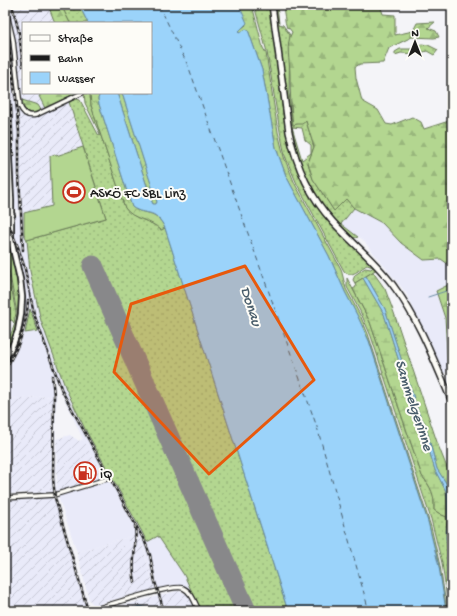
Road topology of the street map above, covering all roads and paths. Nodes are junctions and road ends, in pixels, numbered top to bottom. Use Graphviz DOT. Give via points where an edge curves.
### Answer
graph roads {
  1 [pos="272,5"];
  2 [pos="5,6"];
  3 [pos="80,94"];
  4 [pos="5,105"];
  5 [pos="6,114"];
  6 [pos="12,214"];
  7 [pos="5,217"];
  8 [pos="5,225"];
  9 [pos="11,240"];
  10 [pos="5,359"];
  11 [pos="452,402"];
  12 [pos="107,479"];
  13 [pos="5,498"];
  14 [pos="89,611"];
  15 [pos="199,611"];
  1 -- 11 [label="main road" via="289,132 302,172 317,200 332,220 377,266 403,299"];
  2 -- 3 [label="street" via="12,33 22,112 36,115"];
  4 -- 5 [label="street"];
  5 -- 6 [label="street"];
  6 -- 7 [label="street"];
  6 -- 9 [label="street"];
  8 -- 9 [label="street"];
  9 -- 10 [label="street" via="20,279 22,305 18,331"];
  12 -- 13 [label="street" via="54,495"];
  14 -- 15 [label="street" via="175,587 188,591"];
}
